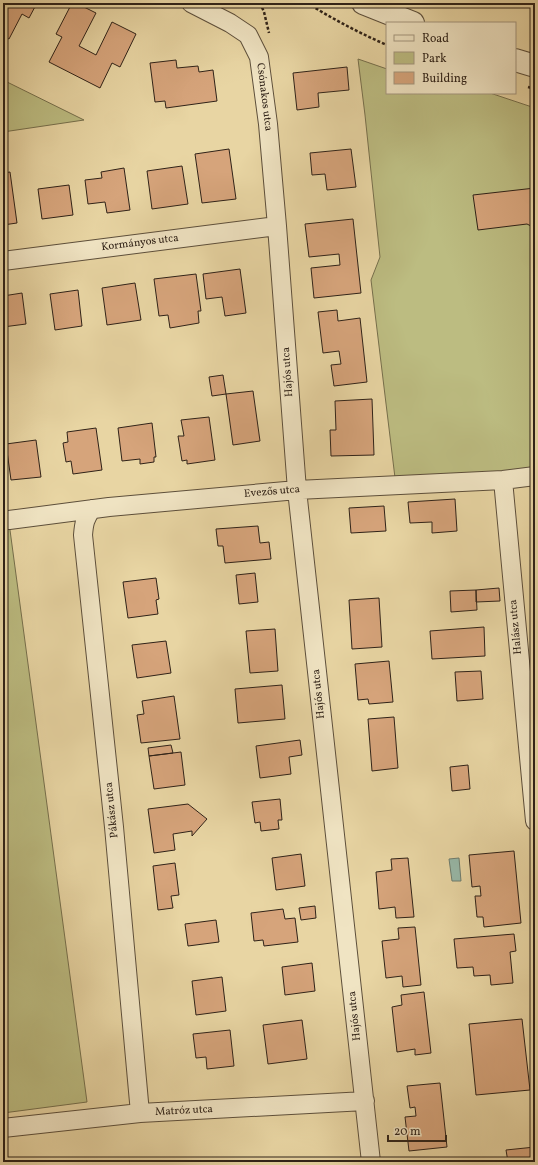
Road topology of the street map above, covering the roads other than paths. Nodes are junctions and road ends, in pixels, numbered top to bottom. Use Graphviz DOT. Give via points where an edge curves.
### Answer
graph roads {
  1 [pos="191,3"];
  2 [pos="363,3"];
  3 [pos="410,22"];
  4 [pos="516,60"];
  5 [pos="535,66"];
  6 [pos="277,226"];
  7 [pos="3,261"];
  8 [pos="535,476"];
  9 [pos="502,480"];
  10 [pos="296,490"];
  11 [pos="92,509"];
  12 [pos="10,520"];
  13 [pos="535,821"];
  14 [pos="365,1101"];
  15 [pos="140,1113"];
  16 [pos="3,1128"];
  17 [pos="371,1162"];
  1 -- 6 [label="street, Csónakos utca" via="248,35 259,57"];
  2 -- 3 [label="street"];
  4 -- 5 [label="street"];
  6 -- 7 [label="street, Kormányos utca"];
  6 -- 10 [label="street, Hajós utca"];
  8 -- 9 [label="street, Evezős utca"];
  9 -- 10 [label="street, Evezős utca"];
  9 -- 13 [label="street, Halász utca"];
  10 -- 11 [label="street, Evezős utca"];
  10 -- 14 [label="street, Hajós utca"];
  11 -- 12 [label="street, Evezős utca"];
  11 -- 15 [label="street, Pákász utca" via="84,524 83,535 114,827"];
  14 -- 15 [label="street, Matróz utca"];
  14 -- 17 [label="street, Hajós utca"];
  15 -- 16 [label="street, Matróz utca"];
}
